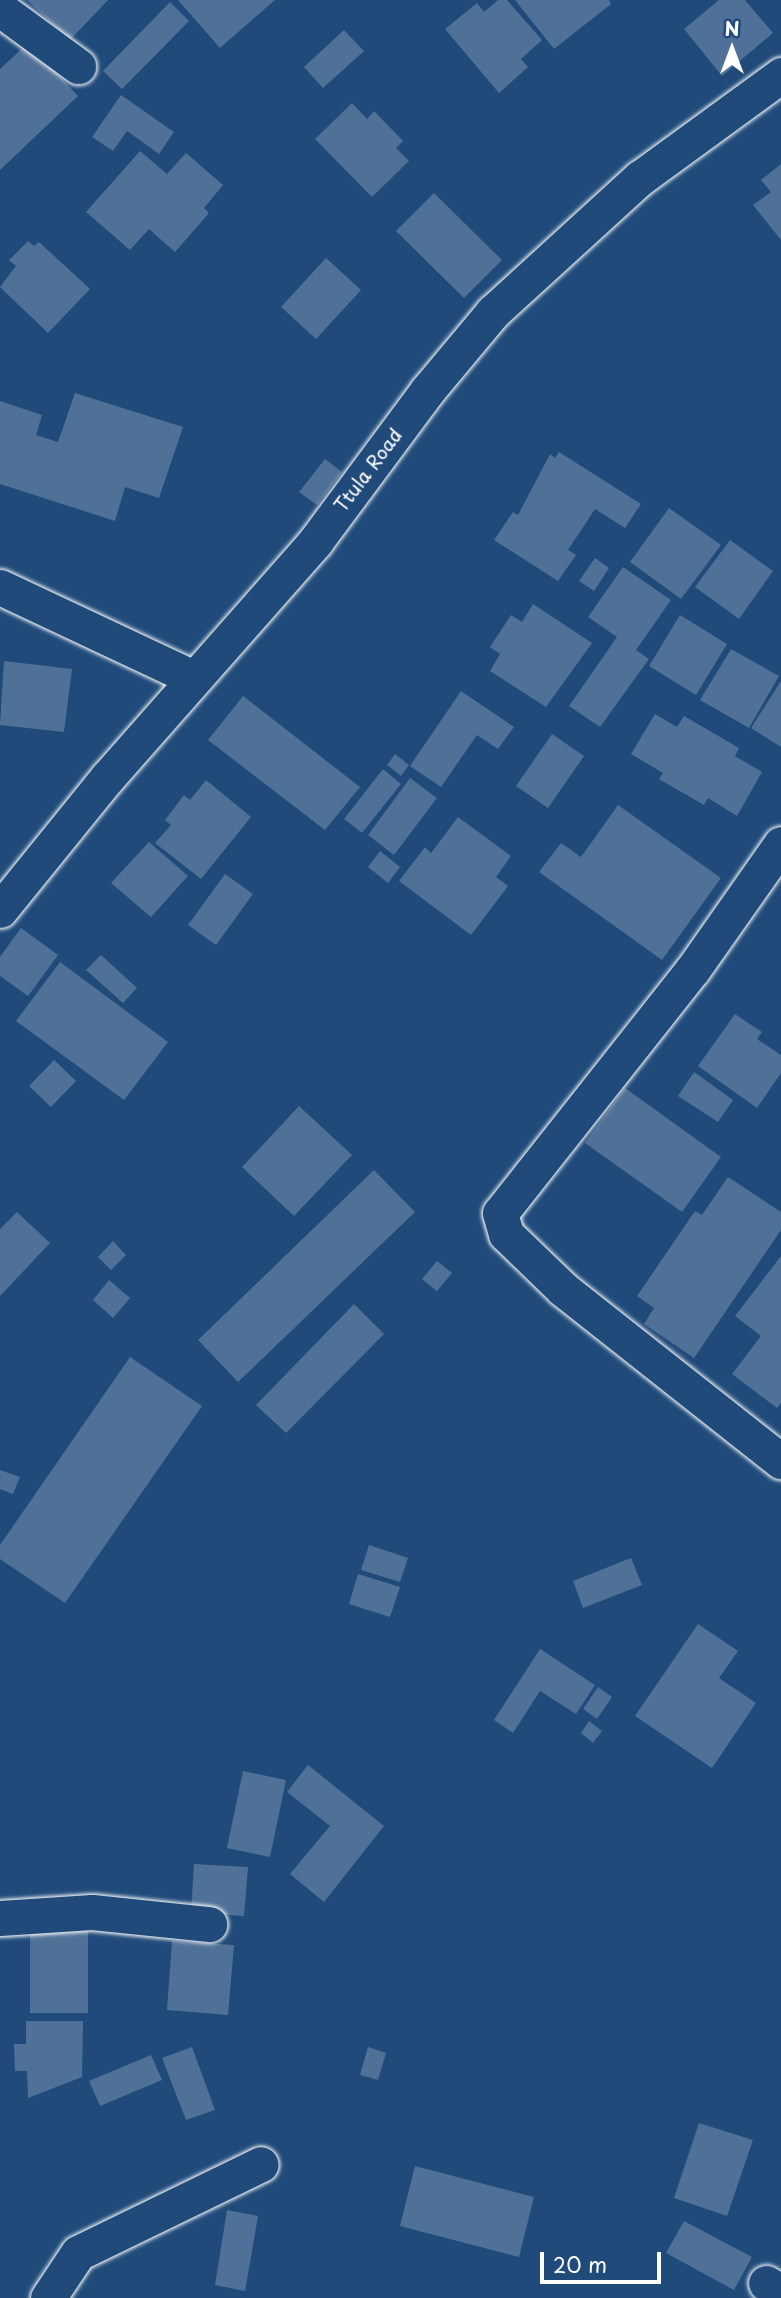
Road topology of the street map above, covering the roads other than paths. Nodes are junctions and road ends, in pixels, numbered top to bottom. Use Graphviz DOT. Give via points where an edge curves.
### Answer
graph roads {
  1 [pos="0,9"];
  2 [pos="78,66"];
  3 [pos="781,75"];
  4 [pos="0,587"];
  5 [pos="193,678"];
  6 [pos="781,844"];
  7 [pos="0,910"];
  8 [pos="781,1461"];
  9 [pos="0,1919"];
  10 [pos="209,1924"];
  11 [pos="261,2164"];
  12 [pos="48,2298"];
  1 -- 2 [label="street"];
  3 -- 5 [label="street, Ttula Road" via="640,178 493,312 427,391 315,542"];
  4 -- 5 [label="street"];
  5 -- 7 [label="street, Ttula Road"];
  6 -- 8 [label="street" via="693,969 500,1213 506,1234 563,1289"];
  9 -- 10 [label="street" via="92,1912"];
  11 -- 12 [label="street" via="78,2253"];
}
